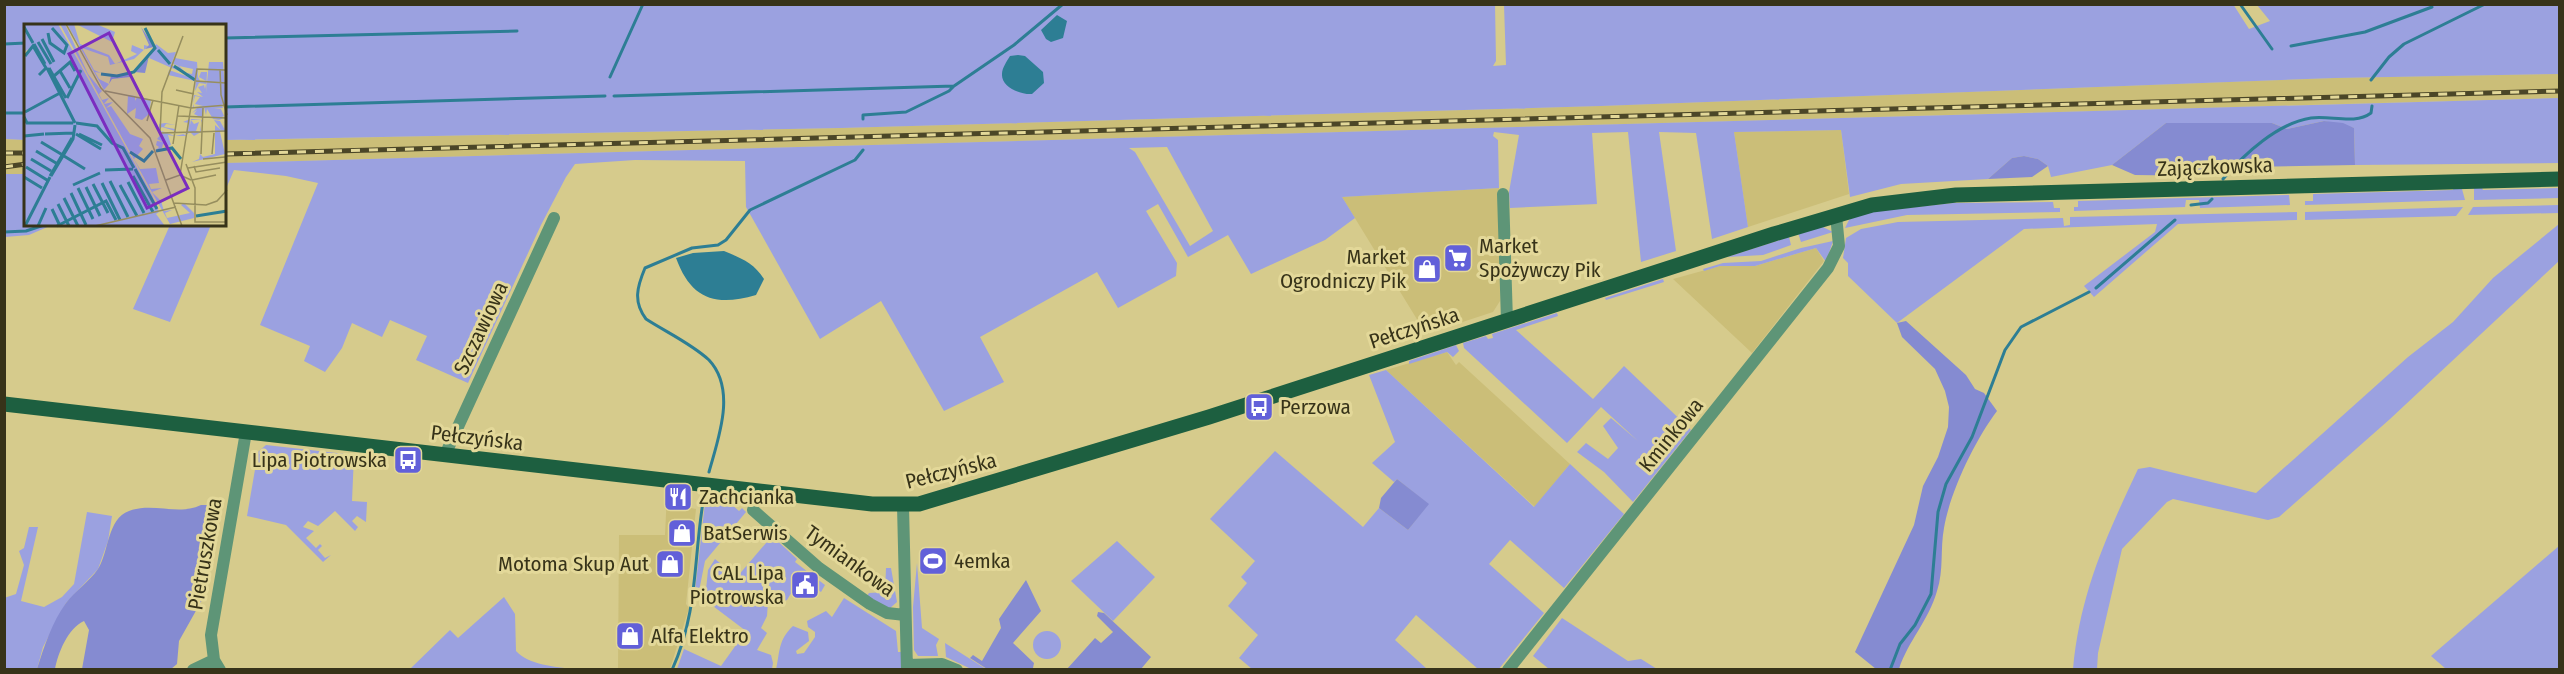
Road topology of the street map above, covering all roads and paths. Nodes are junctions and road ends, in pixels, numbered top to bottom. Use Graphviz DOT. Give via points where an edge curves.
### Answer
graph roads {
  1 [pos="2559,179"];
  2 [pos="1503,194"];
  3 [pos="1872,205"];
  4 [pos="1836,215"];
  5 [pos="554,218"];
  6 [pos="1507,321"];
  7 [pos="4,404"];
  8 [pos="246,432"];
  9 [pos="445,455"];
  10 [pos="903,506"];
  11 [pos="753,510"];
  12 [pos="905,615"];
  13 [pos="217,665"];
  14 [pos="907,667"];
  15 [pos="193,669"];
  16 [pos="957,669"];
  17 [pos="1508,669"];
  1 -- 3 [label="main road, Zajączkowska" via="1956,195"];
  2 -- 6 [label="street"];
  3 -- 4 [label="main road, Pełczyńska"];
  4 -- 6 [label="main road, Pełczyńska"];
  4 -- 17 [label="street, Kminkowa" via="1839,246 1828,268"];
  5 -- 9 [label="street, Szczawiowa"];
  6 -- 10 [label="main road, Pełczyńska" via="977,488"];
  7 -- 8 [label="main road, Pełczyńska"];
  8 -- 9 [label="main road, Pełczyńska"];
  8 -- 13 [label="street, Pietruszkowa" via="213,619"];
  9 -- 10 [label="main road, Pełczyńska"];
  10 -- 12 [label="street"];
  11 -- 12 [label="street, Tymiankowa" via="819,568 870,604 887,614"];
  12 -- 14 [label="street, Tymiankowa"];
  13 -- 15 [label="street, Pietruszkowa"];
  14 -- 16 [label="street, Tymiankowa" via="942,664"];
}
